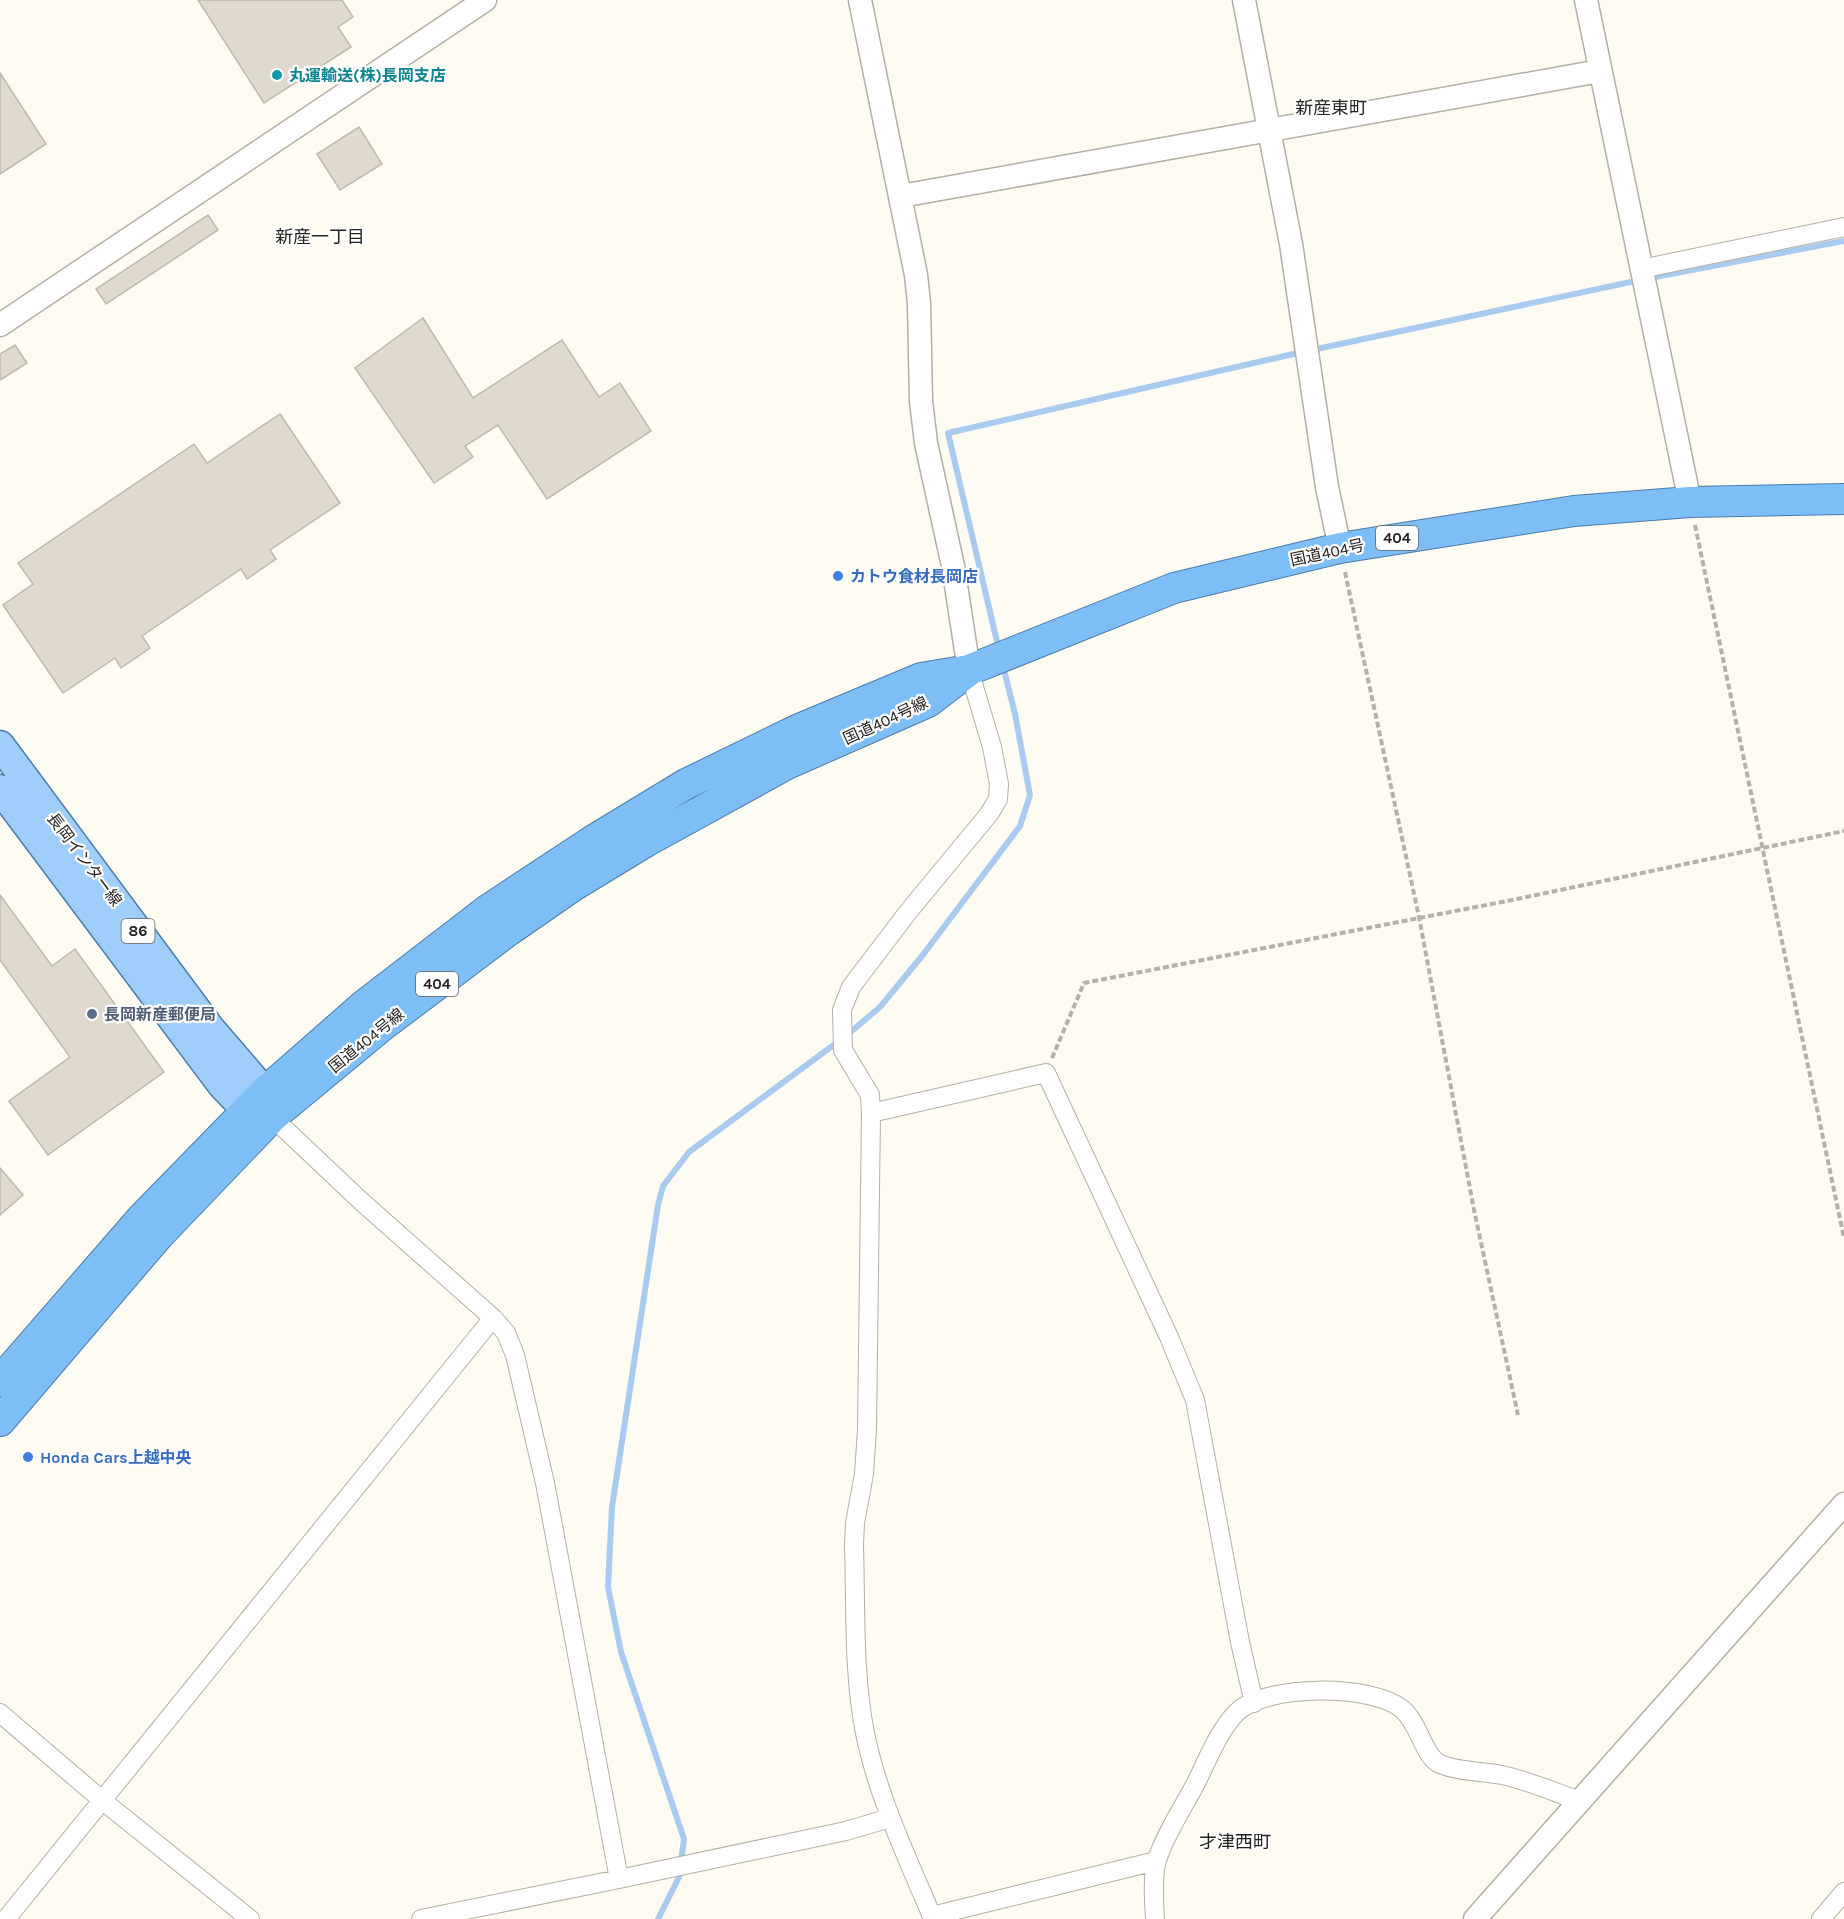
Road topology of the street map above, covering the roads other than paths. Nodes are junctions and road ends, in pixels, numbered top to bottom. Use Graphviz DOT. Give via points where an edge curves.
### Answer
graph roads {
  1 [pos="485,0"];
  2 [pos="860,0"];
  3 [pos="1244,0"];
  4 [pos="1586,0"];
  5 [pos="1600,71"];
  6 [pos="1267,129"];
  7 [pos="901,196"];
  8 [pos="1844,227"];
  9 [pos="1641,268"];
  10 [pos="0,325"];
  11 [pos="1844,499"];
  12 [pos="1690,502"];
  13 [pos="1340,548"];
  14 [pos="969,670"];
  15 [pos="0,745"];
  16 [pos="0,789"];
  17 [pos="261,1107"];
  18 [pos="871,1113"];
  19 [pos="493,1318"];
  20 [pos="0,1381"];
  21 [pos="0,1421"];
  22 [pos="1844,1504"];
  23 [pos="1254,1702"];
  24 [pos="0,1713"];
  25 [pos="103,1801"];
  26 [pos="1580,1801"];
  27 [pos="890,1818"];
  28 [pos="1156,1861"];
  29 [pos="619,1879"];
  30 [pos="1844,1892"];
  31 [pos="932,1918"];
  32 [pos="6,1919"];
  33 [pos="250,1919"];
  34 [pos="421,1919"];
  35 [pos="1155,1919"];
  36 [pos="1475,1919"];
  37 [pos="1821,1919"];
  1 -- 10 [label="street"];
  2 -- 7 [label="street"];
  3 -- 6 [label="street"];
  4 -- 5 [label="street"];
  5 -- 6 [label="street"];
  5 -- 9 [label="street"];
  6 -- 7 [label="street"];
  6 -- 13 [label="street" via="1293,255 1327,486"];
  7 -- 14 [label="street" via="919,303 926,443 953,566"];
  8 -- 9 [label="street"];
  9 -- 12 [label="street"];
  11 -- 12 [label="highway, 国道404号 / 404"];
  12 -- 13 [label="highway, 国道404号 / 404" via="1574,511"];
  13 -- 14 [label="highway, 国道404号 / 404" via="1174,588"];
  14 -- 17 [label="highway, 国道404号線 / 404" via="921,678 799,729 677,790 489,909 363,1006"];
  14 -- 18 [label="street" via="996,765 998,799 851,987 842,1010 843,1050 870,1095"];
  15 -- 17 [label="main road, 長岡インター線 / 86" via="210,1028"];
  16 -- 17 [label="main road, 長岡インター線 / 86" via="191,1046"];
  17 -- 19 [label="street"];
  17 -- 20 [label="highway, 国道404号線 / 404" via="141,1219"];
  17 -- 21 [label="highway, 国道404号線 / 404" via="158,1236"];
  18 -- 23 [label="street" via="1046,1073 1195,1400"];
  18 -- 27 [label="street" via="867,1430 854,1545 865,1733"];
  19 -- 25 [label="street"];
  19 -- 29 [label="street" via="515,1355 545,1484"];
  22 -- 26 [label="street"];
  23 -- 26 [label="street" via="1329,1689 1354,1692 1400,1707 1415,1722 1427,1753 1438,1763 1503,1775"];
  23 -- 28 [label="street" via="1237,1712 1222,1733"];
  24 -- 25 [label="street"];
  25 -- 32 [label="street"];
  25 -- 33 [label="street"];
  26 -- 36 [label="street"];
  27 -- 29 [label="street" via="846,1832"];
  27 -- 31 [label="street"];
  28 -- 31 [label="street"];
  28 -- 35 [label="street"];
  29 -- 34 [label="street"];
  30 -- 37 [label="street"];
}
